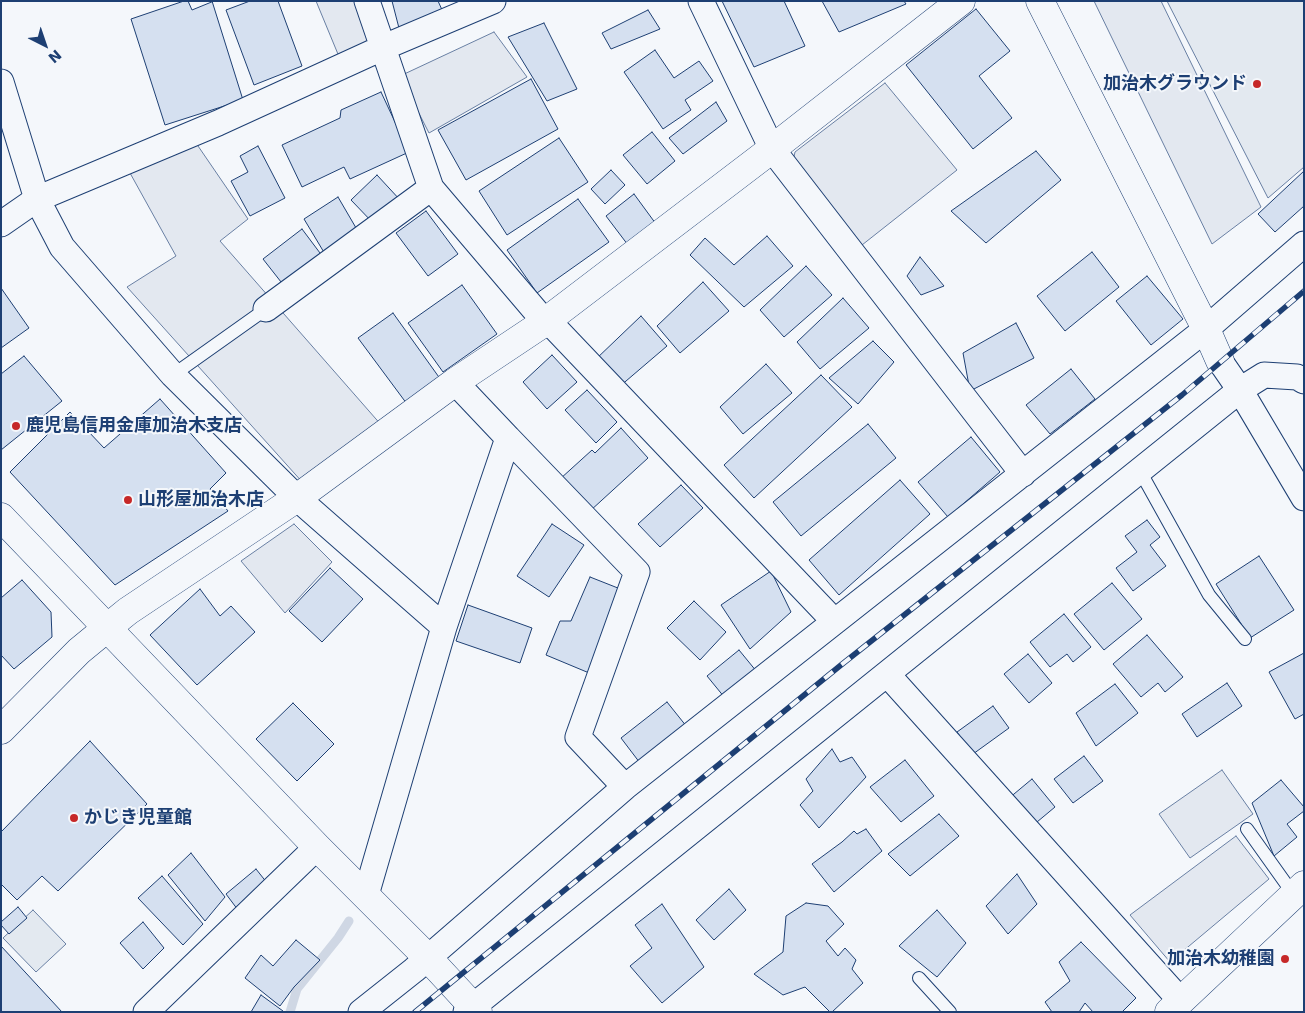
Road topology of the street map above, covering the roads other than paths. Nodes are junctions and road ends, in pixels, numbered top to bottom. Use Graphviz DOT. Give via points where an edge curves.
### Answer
graph roads {
  1 [pos="367,1"];
  2 [pos="493,1"];
  3 [pos="701,1"];
  4 [pos="961,1"];
  5 [pos="1040,1"];
  6 [pos="382,48"];
  7 [pos="1,82"];
  8 [pos="772,149"];
  9 [pos="431,188"];
  10 [pos="38,199"];
  11 [pos="4,216"];
  12 [pos="1304,244"];
  13 [pos="266,309"];
  14 [pos="545,322"];
  15 [pos="1206,329"];
  16 [pos="1220,361"];
  17 [pos="173,375"];
  18 [pos="1304,381"];
  19 [pos="455,382"];
  20 [pos="1240,390"];
  21 [pos="508,438"];
  22 [pos="1140,471"];
  23 [pos="1023,474"];
  24 [pos="297,498"];
  25 [pos="1304,498"];
  26 [pos="1,517"];
  27 [pos="834,621"];
  28 [pos="444,627"];
  29 [pos="107,628"];
  30 [pos="1245,639"];
  31 [pos="887,674"];
  32 [pos="1,730"];
  33 [pos="626,787"];
  34 [pos="1247,829"];
  35 [pos="317,847"];
  36 [pos="1299,890"];
  37 [pos="366,895"];
  38 [pos="428,958"];
  39 [pos="919,978"];
  40 [pos="1175,1006"];
  41 [pos="472,1010"];
  42 [pos="146,1012"];
  43 [pos="361,1012"];
  44 [pos="950,1012"];
  1 -- 6 [label="street"];
  2 -- 6 [label="street"];
  3 -- 8 [label="street"];
  4 -- 8 [label="street"];
  5 -- 15 [label="street"];
  6 -- 9 [label="street"];
  6 -- 10 [label="street" via="218,123"];
  7 -- 10 [label="street"];
  8 -- 14 [label="street"];
  8 -- 23 [label="street"];
  9 -- 13 [label="street"];
  9 -- 14 [label="street"];
  10 -- 11 [label="street"];
  10 -- 17 [label="street" via="62,246"];
  12 -- 15 [label="street"];
  13 -- 17 [label="lane"];
  14 -- 19 [label="street"];
  14 -- 27 [label="street" via="555,328"];
  15 -- 16 [label="street"];
  15 -- 23 [label="street"];
  16 -- 20 [label="street"];
  17 -- 24 [label="street"];
  18 -- 20 [label="street" via="1264,375"];
  19 -- 21 [label="street"];
  19 -- 24 [label="street"];
  20 -- 22 [label="street"];
  20 -- 25 [label="street"];
  21 -- 28 [label="street"];
  21 -- 33 [label="street" via="637,572 578,737"];
  22 -- 30 [label="lane" via="1209,595"];
  22 -- 31 [label="street"];
  23 -- 27 [label="street"];
  24 -- 28 [label="street"];
  24 -- 29 [label="street"];
  26 -- 29 [label="street"];
  27 -- 33 [label="street"];
  28 -- 37 [label="street"];
  29 -- 32 [label="street" via="79,651"];
  29 -- 35 [label="street"];
  31 -- 40 [label="street"];
  31 -- 41 [label="street"];
  33 -- 38 [label="street"];
  34 -- 36 [label="lane"];
  35 -- 37 [label="street"];
  35 -- 42 [label="street"];
  36 -- 40 [label="street"];
  37 -- 38 [label="street"];
  38 -- 41 [label="street"];
  38 -- 43 [label="street"];
  39 -- 44 [label="lane"];
}
